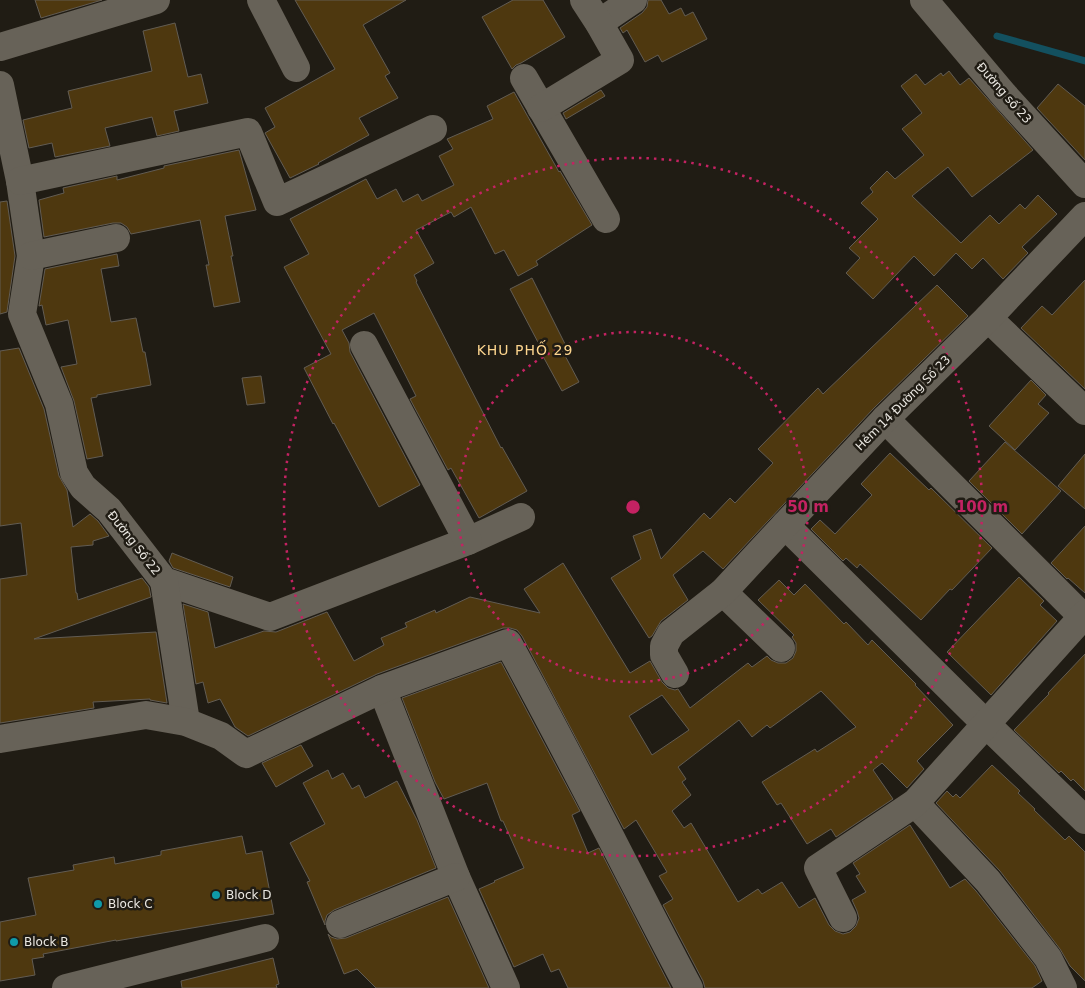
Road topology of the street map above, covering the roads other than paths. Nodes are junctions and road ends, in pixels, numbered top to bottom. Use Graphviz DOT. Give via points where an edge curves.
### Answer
graph roads {
  1 [pos="156,0"];
  2 [pos="261,0"];
  3 [pos="584,0"];
  4 [pos="632,0"];
  5 [pos="924,0"];
  6 [pos="599,23"];
  7 [pos="0,47"];
  8 [pos="296,68"];
  9 [pos="524,78"];
  10 [pos="0,85"];
  11 [pos="541,108"];
  12 [pos="433,128"];
  13 [pos="20,181"];
  14 [pos="1085,184"];
  15 [pos="1085,216"];
  16 [pos="606,219"];
  17 [pos="116,238"];
  18 [pos="31,256"];
  19 [pos="11,315"];
  20 [pos="988,318"];
  21 [pos="364,345"];
  22 [pos="1085,411"];
  23 [pos="885,419"];
  24 [pos="521,517"];
  25 [pos="785,525"];
  26 [pos="468,541"];
  27 [pos="164,581"];
  28 [pos="723,592"];
  29 [pos="1084,616"];
  30 [pos="781,648"];
  31 [pos="675,674"];
  32 [pos="382,689"];
  33 [pos="186,722"];
  34 [pos="986,724"];
  35 [pos="0,739"];
  36 [pos="915,803"];
  37 [pos="1085,820"];
  38 [pos="456,877"];
  39 [pos="844,918"];
  40 [pos="340,924"];
  41 [pos="264,938"];
  42 [pos="1056,985"];
  43 [pos="66,988"];
  44 [pos="506,988"];
  45 [pos="689,988"];
  1 -- 7 [label="street"];
  2 -- 8 [label="street"];
  3 -- 6 [label="street"];
  4 -- 6 [label="street"];
  5 -- 14 [label="street, Đường số 23"];
  6 -- 11 [label="street" via="620,60"];
  9 -- 11 [label="street"];
  10 -- 13 [label="street, Đường Số 22"];
  11 -- 16 [label="street"];
  12 -- 13 [label="street" via="277,202 248,132"];
  13 -- 18 [label="street, Đường Số 22"];
  15 -- 20 [label="street, Hẻm 14 Đường Số 23"];
  17 -- 18 [label="street"];
  18 -- 19 [label="street, Đường Số 22"];
  19 -- 27 [label="street, Đường Số 22" via="58,404 74,473 83,487 109,510"];
  20 -- 22 [label="street"];
  20 -- 23 [label="street, Hẻm 14 Đường Số 23"];
  21 -- 26 [label="street"];
  23 -- 25 [label="street, Hẻm 14 Đường Số 23"];
  23 -- 29 [label="street"];
  24 -- 26 [label="street, Đường Số 22"];
  25 -- 28 [label="street, Hẻm 14 Đường Số 23"];
  25 -- 34 [label="street"];
  26 -- 27 [label="street, Đường Số 22" via="270,617"];
  27 -- 33 [label="street"];
  28 -- 30 [label="street"];
  28 -- 31 [label="street, Hẻm 14 Đường Số 23" via="671,633 664,646 664,655"];
  29 -- 34 [label="street"];
  32 -- 33 [label="street" via="246,754 221,736"];
  32 -- 38 [label="street"];
  32 -- 45 [label="street" via="508,643"];
  33 -- 35 [label="street" via="146,715"];
  34 -- 36 [label="street"];
  34 -- 37 [label="street"];
  36 -- 39 [label="street" via="818,868"];
  36 -- 42 [label="street" via="988,881 1048,958"];
  38 -- 40 [label="street"];
  38 -- 44 [label="street"];
  41 -- 43 [label="street"];
}
